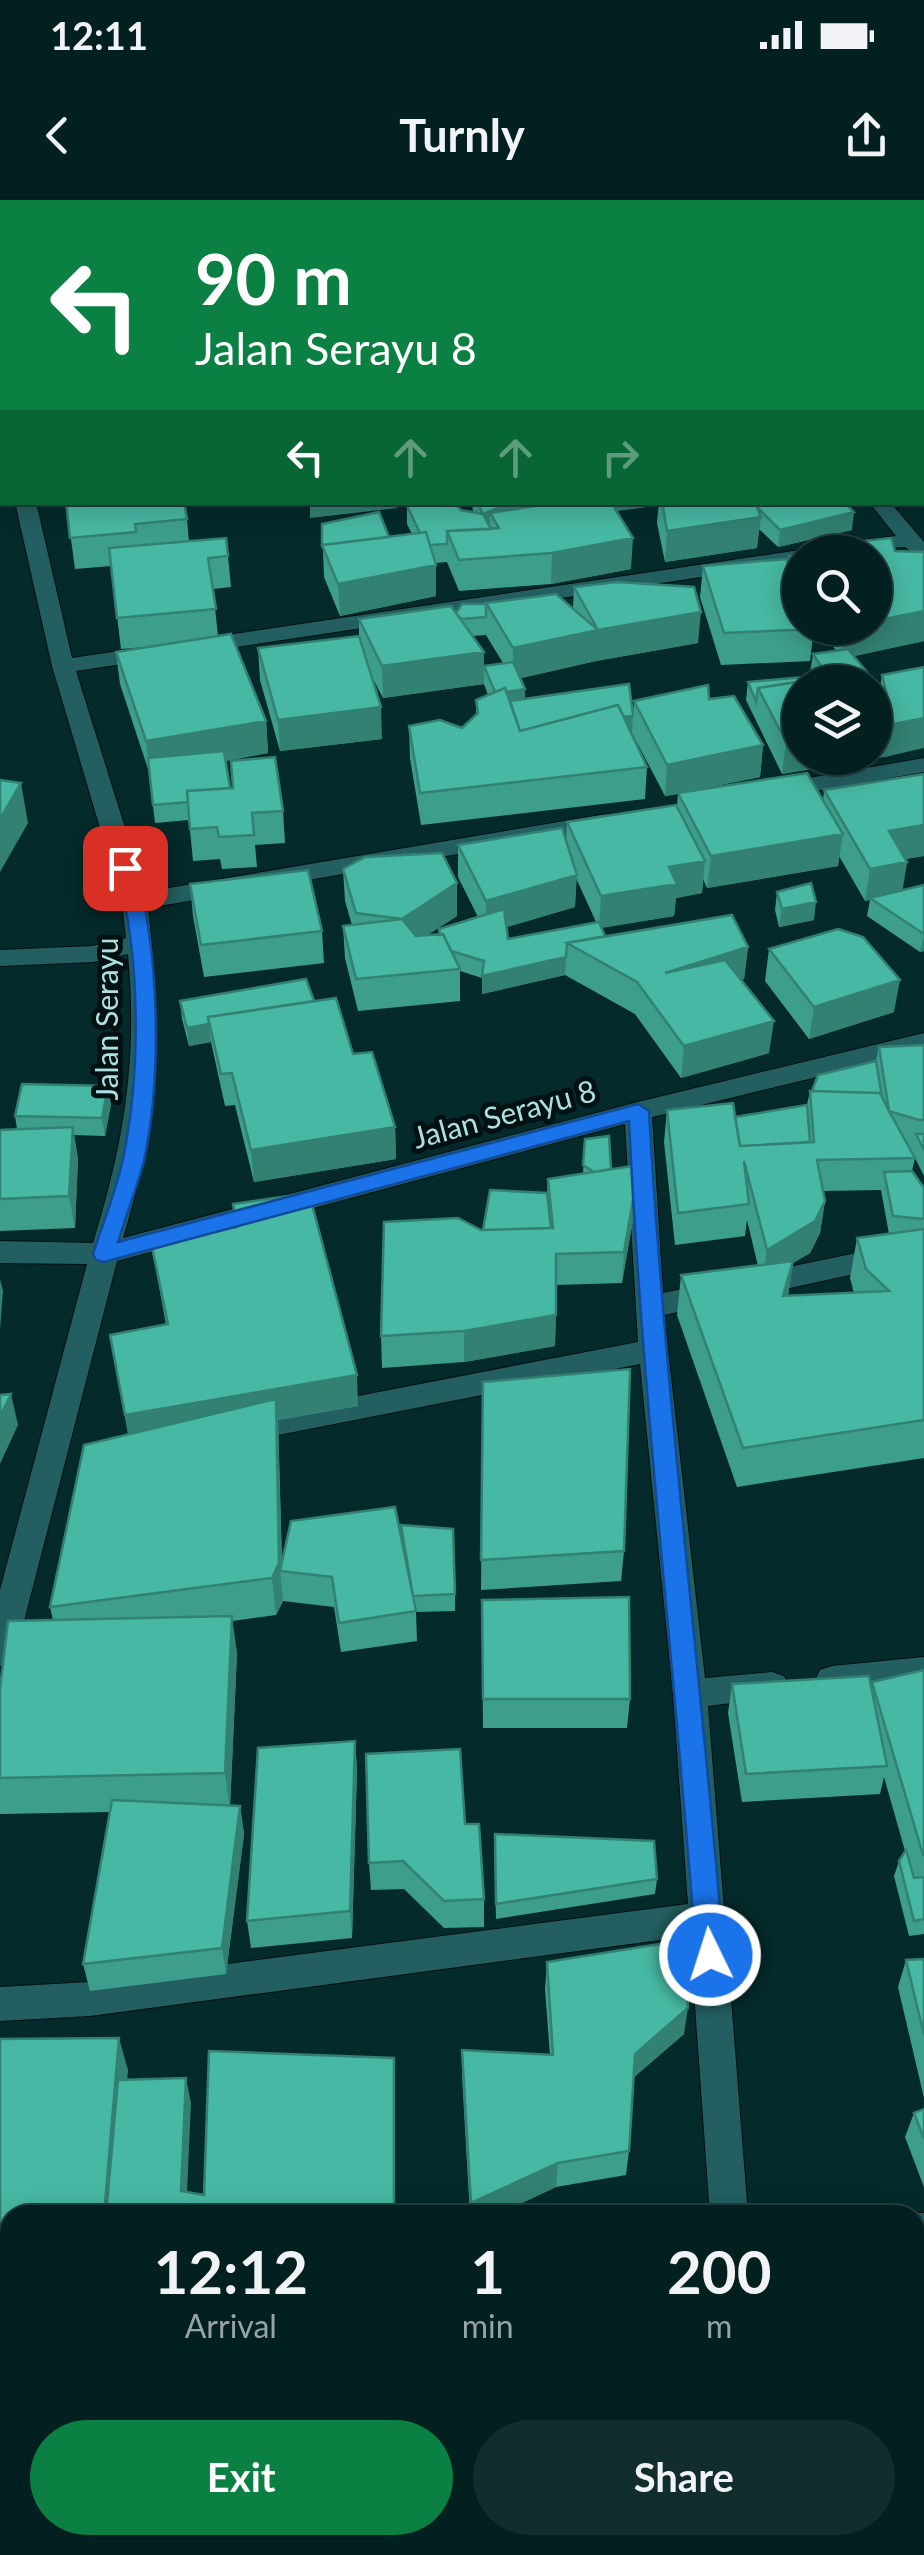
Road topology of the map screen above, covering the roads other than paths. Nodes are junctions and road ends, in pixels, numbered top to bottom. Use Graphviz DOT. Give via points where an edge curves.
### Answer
graph roads {
  1 [pos="26,505"];
  2 [pos="881,505"];
  3 [pos="917,548"];
  4 [pos="892,549"];
  5 [pos="782,559"];
  6 [pos="63,666"];
  7 [pos="924,765"];
  8 [pos="751,795"];
  9 [pos="636,815"];
  10 [pos="136,902"];
  11 [pos="140,944"];
  12 [pos="0,958"];
  13 [pos="924,1042"];
  14 [pos="638,1111"];
  15 [pos="924,1249"];
  16 [pos="0,1252"];
  17 [pos="104,1254"];
  18 [pos="649,1307"];
  19 [pos="653,1350"];
  20 [pos="205,1438"];
  21 [pos="88,1461"];
  22 [pos="49,1468"];
  23 [pos="5,1617"];
  24 [pos="0,1652"];
  25 [pos="924,1670"];
  26 [pos="690,1694"];
  27 [pos="707,1918"];
  28 [pos="0,2004"];
  29 [pos="728,2205"];
  1 -- 6 [label="street, Jalan Serayu"];
  2 -- 3 [label="street"];
  3 -- 4 [label="street"];
  5 -- 6 [label="street"];
  6 -- 10 [label="street, Jalan Serayu"];
  7 -- 8 [label="street"];
  9 -- 10 [label="street"];
  10 -- 11 [label="street, Jalan Serayu"];
  11 -- 12 [label="street" via="94,954"];
  11 -- 17 [label="street, Jalan Serayu" via="144,1070 133,1160"];
  13 -- 14 [label="street, Jalan Serayu 8"];
  14 -- 17 [label="street, Jalan Serayu 8"];
  14 -- 18 [label="street"];
  15 -- 18 [label="street"];
  16 -- 17 [label="street, Jalan Serayu 8"];
  17 -- 22 [label="street, Jalan Serayu"];
  18 -- 19 [label="street"];
  19 -- 20 [label="street"];
  19 -- 26 [label="street"];
  21 -- 22 [label="street"];
  22 -- 23 [label="street, Jalan Serayu"];
  23 -- 24 [label="street, Jalan Serayu"];
  25 -- 26 [label="street"];
  26 -- 27 [label="street"];
  27 -- 28 [label="street" via="148,1992"];
  27 -- 29 [label="street"];
}
